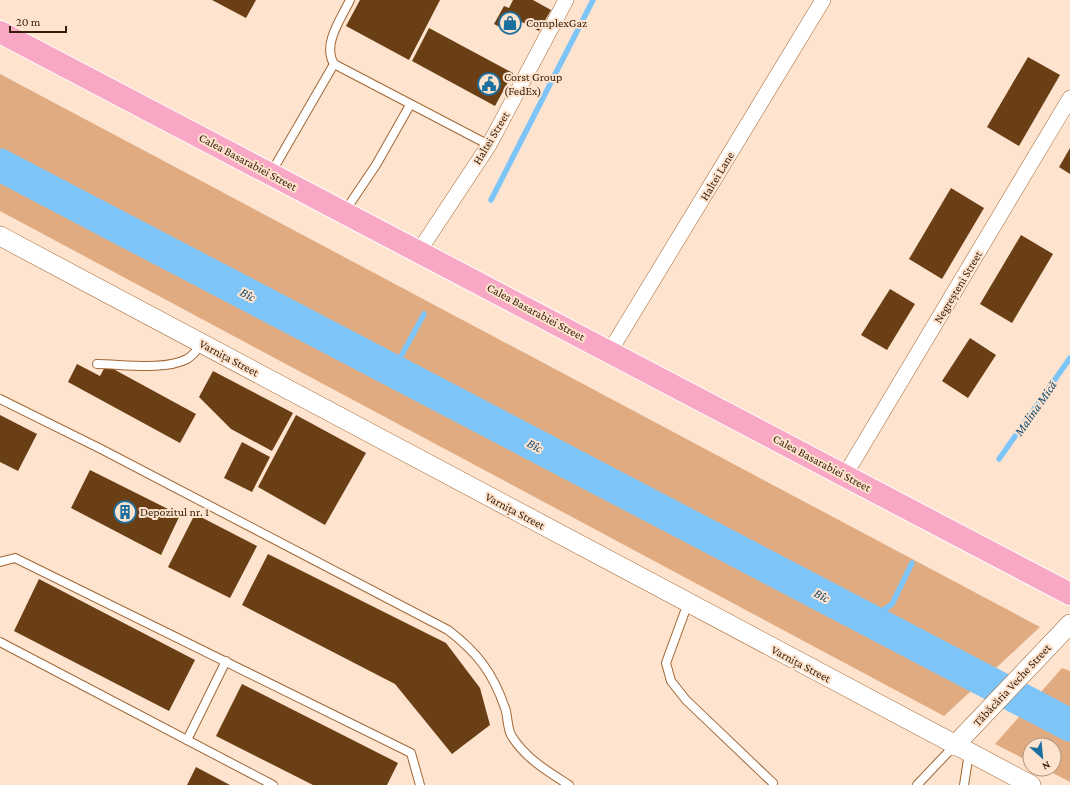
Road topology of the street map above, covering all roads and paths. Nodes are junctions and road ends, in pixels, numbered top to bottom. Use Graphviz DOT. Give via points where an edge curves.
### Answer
graph roads {
  1 [pos="350,0"];
  2 [pos="566,0"];
  3 [pos="823,0"];
  4 [pos="0,32"];
  5 [pos="334,64"];
  6 [pos="1070,98"];
  7 [pos="410,105"];
  8 [pos="489,146"];
  9 [pos="271,173"];
  10 [pos="344,212"];
  11 [pos="0,236"];
  12 [pos="419,250"];
  13 [pos="202,344"];
  14 [pos="610,351"];
  15 [pos="97,364"];
  16 [pos="0,399"];
  17 [pos="845,475"];
  18 [pos="0,562"];
  19 [pos="1070,594"];
  20 [pos="688,603"];
  21 [pos="1070,624"];
  22 [pos="0,642"];
  23 [pos="226,661"];
  24 [pos="188,740"];
  25 [pos="963,744"];
  26 [pos="773,783"];
  27 [pos="273,785"];
  28 [pos="420,785"];
  29 [pos="569,785"];
  30 [pos="917,785"];
  31 [pos="964,785"];
  32 [pos="1031,785"];
  1 -- 5 [label="lane" via="329,45"];
  2 -- 8 [label="street, Haltei Street"];
  3 -- 14 [label="street, Haltei Lane"];
  4 -- 9 [label="main road, Calea Basarabiei Street"];
  5 -- 7 [label="lane"];
  5 -- 9 [label="lane"];
  6 -- 17 [label="street, Negreșteni Street"];
  7 -- 8 [label="lane"];
  7 -- 10 [label="lane" via="376,165"];
  8 -- 12 [label="street, Haltei Street"];
  9 -- 10 [label="main road, Calea Basarabiei Street"];
  10 -- 12 [label="main road, Calea Basarabiei Street"];
  11 -- 13 [label="street, Varnița Street"];
  12 -- 14 [label="main road, Calea Basarabiei Street"];
  13 -- 15 [label="lane" via="188,359 175,363"];
  13 -- 20 [label="street, Varnița Street"];
  14 -- 17 [label="main road, Calea Basarabiei Street"];
  16 -- 29 [label="lane" via="448,630 469,646 485,666 497,686 506,709 511,734 523,750 537,765"];
  17 -- 19 [label="main road, Calea Basarabiei Street"];
  18 -- 23 [label="lane" via="15,558"];
  20 -- 25 [label="street, Varnița Street"];
  20 -- 26 [label="lane" via="666,663 671,681 686,700"];
  21 -- 25 [label="street, Tăbăcăria Veche Street" via="1037,658"];
  22 -- 24 [label="lane"];
  23 -- 24 [label="lane"];
  23 -- 28 [label="lane" via="411,753"];
  24 -- 27 [label="lane"];
  25 -- 30 [label="lane"];
  25 -- 31 [label="lane"];
  25 -- 32 [label="street, Varnița Street"];
}
